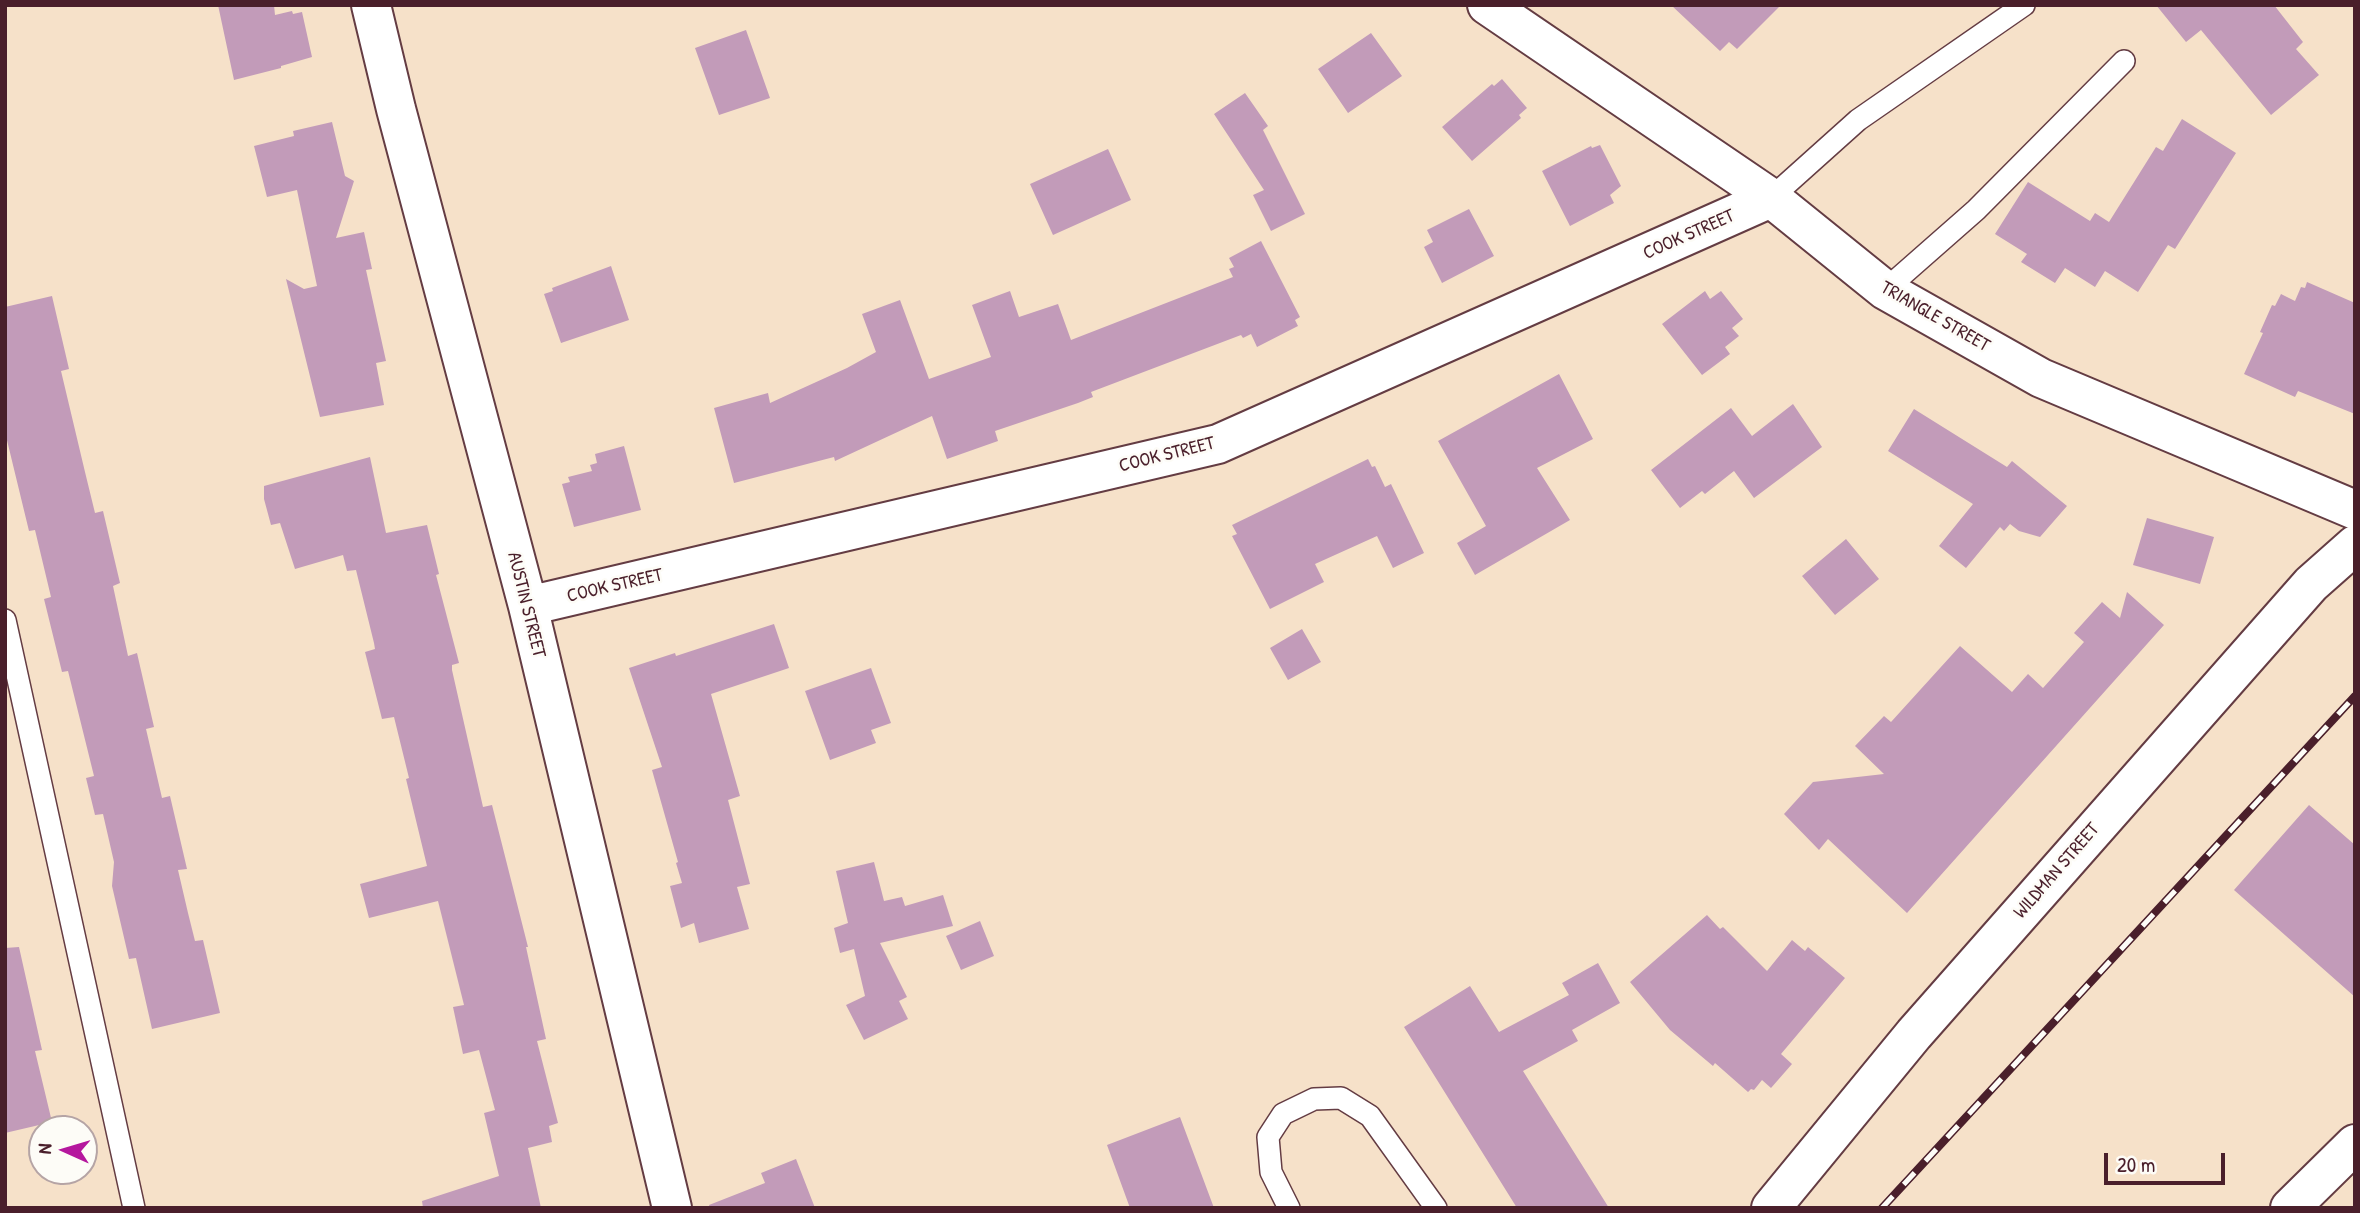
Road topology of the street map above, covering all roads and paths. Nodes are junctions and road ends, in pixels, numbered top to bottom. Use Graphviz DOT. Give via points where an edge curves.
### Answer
graph roads {
  1 [pos="371,5"];
  2 [pos="1487,5"];
  3 [pos="2024,5"];
  4 [pos="2124,61"];
  5 [pos="1771,198"];
  6 [pos="1885,290"];
  7 [pos="2355,510"];
  8 [pos="2355,545"];
  9 [pos="527,606"];
  10 [pos="5,620"];
  11 [pos="2355,1143"];
  12 [pos="134,1208"];
  13 [pos="672,1208"];
  14 [pos="1289,1208"];
  15 [pos="1436,1208"];
  16 [pos="1771,1208"];
  17 [pos="2290,1208"];
  1 -- 9 [label="street, AUSTIN STREET"];
  2 -- 5 [label="street, TRIANGLE STREET"];
  3 -- 5 [label="lane" via="1858,120"];
  4 -- 6 [label="lane" via="1976,210"];
  5 -- 6 [label="street, TRIANGLE STREET"];
  5 -- 9 [label="street, COOK STREET" via="1218,444"];
  6 -- 7 [label="street, TRIANGLE STREET" via="2042,378"];
  8 -- 16 [label="street, WILDMAN STREET" via="2311,584 1914,1034"];
  9 -- 13 [label="street, AUSTIN STREET"];
  10 -- 12 [label="lane"];
  11 -- 17 [label="street"];
  14 -- 15 [label="lane" via="1271,1172 1268,1137 1283,1114 1314,1099 1341,1098 1370,1116"];
}
